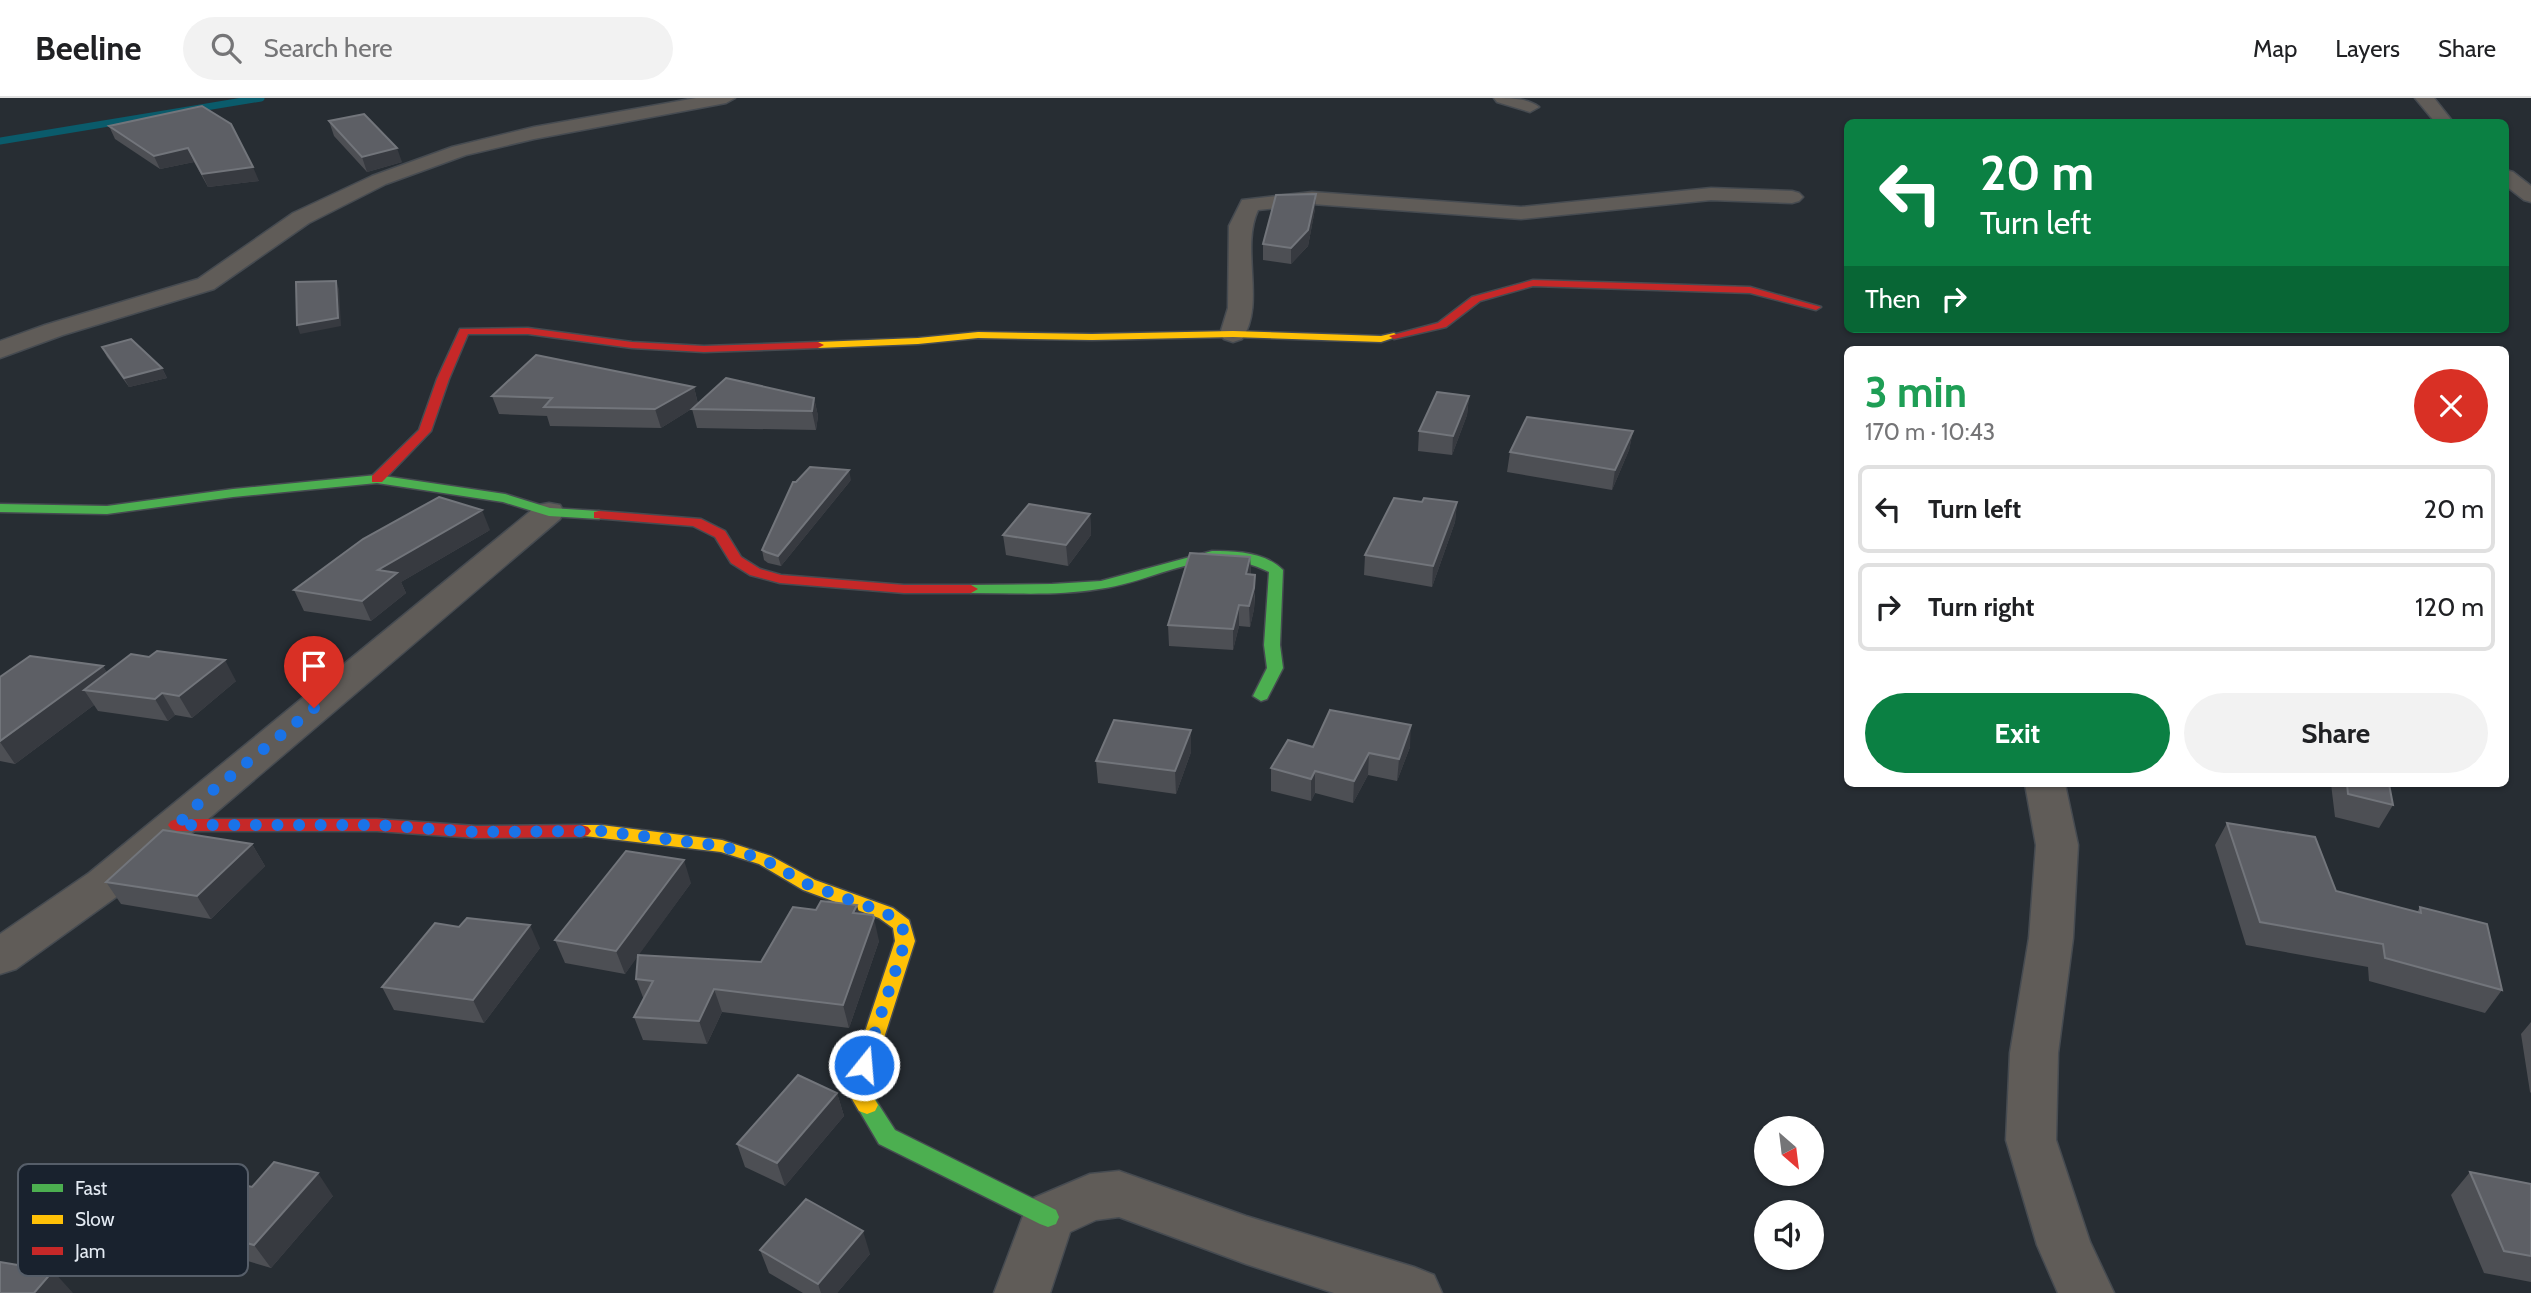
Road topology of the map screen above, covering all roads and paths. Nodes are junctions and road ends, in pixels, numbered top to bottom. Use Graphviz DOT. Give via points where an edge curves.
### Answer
graph roads {
  1 [pos="726,98"];
  2 [pos="1503,98"];
  3 [pos="2424,98"];
  4 [pos="1530,107"];
  5 [pos="2442,119"];
  6 [pos="2509,178"];
  7 [pos="2531,196"];
  8 [pos="1792,197"];
  9 [pos="1816,307"];
  10 [pos="1233,334"];
  11 [pos="0,351"];
  12 [pos="377,479"];
  13 [pos="0,508"];
  14 [pos="549,512"];
  15 [pos="1261,696"];
  16 [pos="2046,787"];
  17 [pos="177,825"];
  18 [pos="0,957"];
  19 [pos="1048,1217"];
  20 [pos="1022,1293"];
  21 [pos="1414,1293"];
  22 [pos="2086,1293"];
  1 -- 11 [label="street" via="459,151 379,180 301,218 206,284"];
  2 -- 4 [label="street"];
  3 -- 5 [label="street"];
  6 -- 7 [label="street"];
  8 -- 10 [label="street" via="1711,194 1521,213 1312,198 1250,205 1240,226 1240,308"];
  9 -- 10 [label="street" via="1750,290 1533,283 1476,299 1443,325 1381,340"];
  10 -- 12 [label="street" via="978,335 704,349 528,331 464,331 425,431"];
  12 -- 13 [label="street" via="107,510"];
  12 -- 14 [label="street" via="505,498"];
  14 -- 15 [label="street" via="696,522 720,534 736,560 755,572 780,579 904,589 1102,585 1207,555 1261,559 1276,570 1277,585 1272,645 1275,668"];
  14 -- 17 [label="street" via="206,796"];
  16 -- 22 [label="street" via="2057,845 2051,937 2034,1053 2031,1140 2064,1245"];
  17 -- 18 [label="street" via="104,884"];
  17 -- 19 [label="street" via="601,831 722,846 886,913 902,925 905,942 857,1089 887,1137"];
  19 -- 20 [label="street"];
  19 -- 21 [label="street" via="1090,1197 1119,1194 1245,1240"];
}
